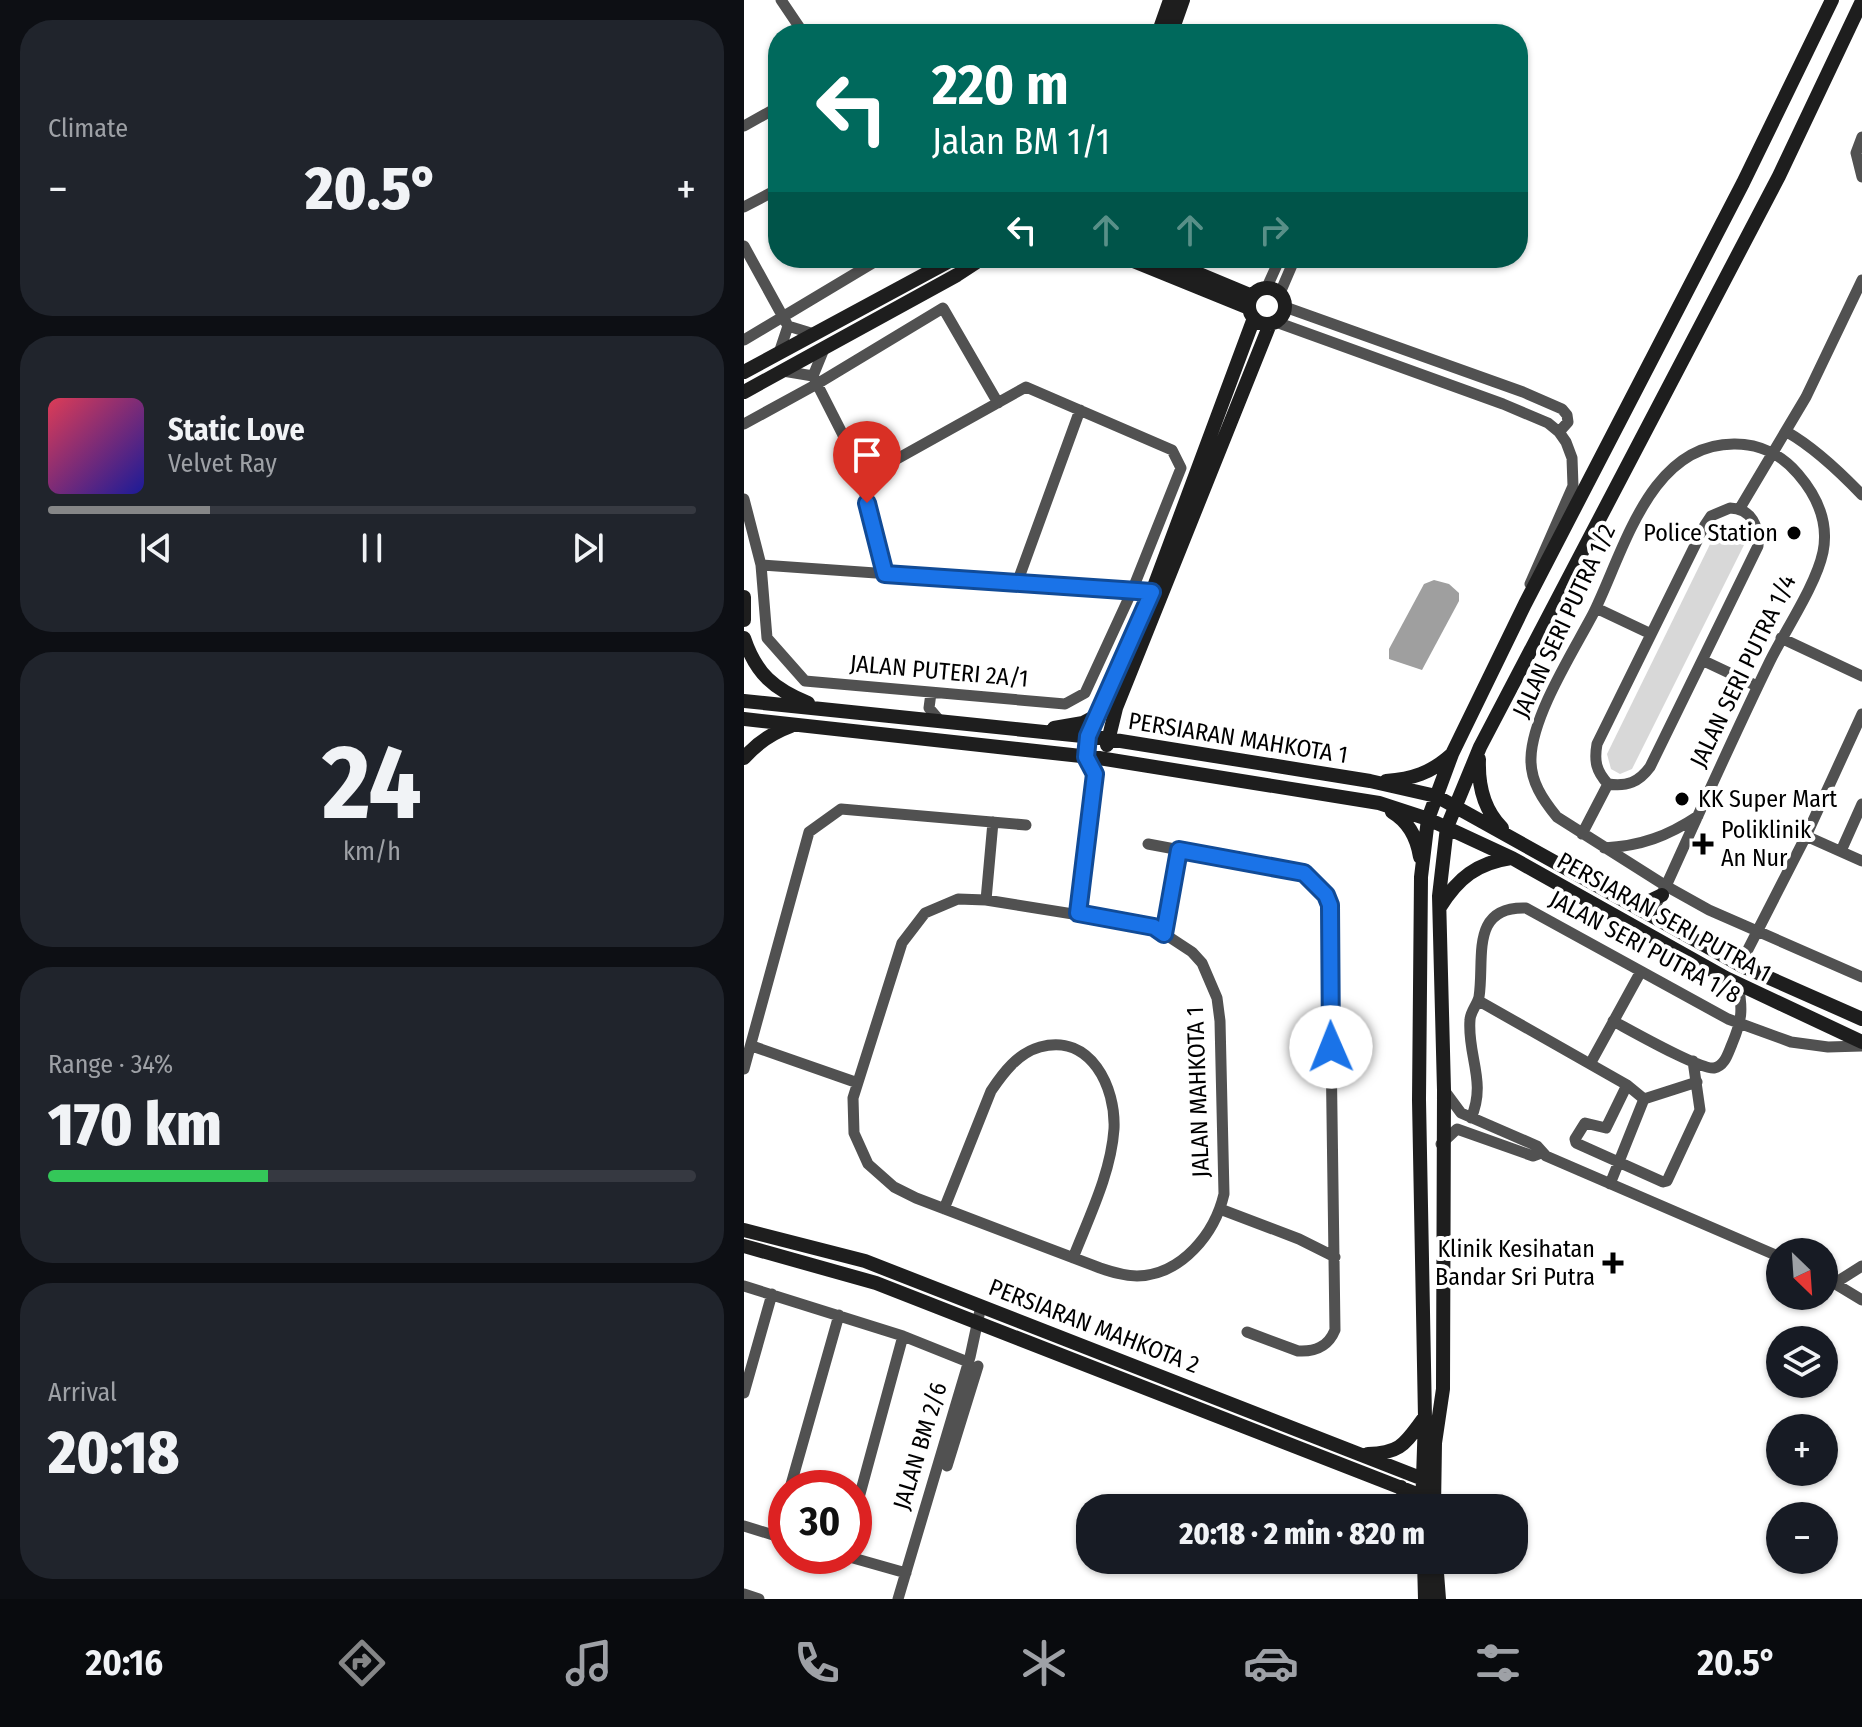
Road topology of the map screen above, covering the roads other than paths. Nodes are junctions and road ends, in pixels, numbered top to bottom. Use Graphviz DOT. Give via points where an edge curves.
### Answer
graph roads {
  1 [pos="781,0"];
  2 [pos="1170,0"];
  3 [pos="1183,0"];
  4 [pos="1832,0"];
  5 [pos="1862,1"];
  6 [pos="797,24"];
  7 [pos="1162,24"];
  8 [pos="1175,24"];
  9 [pos="768,113"];
  10 [pos="744,126"];
  11 [pos="1862,137"];
  12 [pos="1862,177"];
  13 [pos="768,194"];
  14 [pos="744,207"];
  15 [pos="744,246"];
  16 [pos="866,268"];
  17 [pos="936,268"];
  18 [pos="968,268"];
  19 [pos="1152,268"];
  20 [pos="1179,268"];
  21 [pos="1279,268"];
  22 [pos="1291,268"];
  23 [pos="1862,280"];
  24 [pos="1278,296"];
  25 [pos="1251,307"];
  26 [pos="785,322"];
  27 [pos="1273,323"];
  28 [pos="814,334"];
  29 [pos="744,340"];
  30 [pos="824,349"];
  31 [pos="779,353"];
  32 [pos="783,371"];
  33 [pos="744,372"];
  34 [pos="815,380"];
  35 [pos="744,392"];
  36 [pos="998,403"];
  37 [pos="1080,410"];
  38 [pos="744,424"];
  39 [pos="1559,432"];
  40 [pos="1787,432"];
  41 [pos="1773,453"];
  42 [pos="861,479"];
  43 [pos="1862,495"];
  44 [pos="744,499"];
  45 [pos="1740,508"];
  46 [pos="761,565"];
  47 [pos="885,574"];
  48 [pos="1017,583"];
  49 [pos="1132,591"];
  50 [pos="1158,593"];
  51 [pos="744,597"];
  52 [pos="1525,604"];
  53 [pos="1596,608"];
  54 [pos="744,620"];
  55 [pos="1651,634"];
  56 [pos="744,638"];
  57 [pos="1781,638"];
  58 [pos="1704,661"];
  59 [pos="1862,676"];
  60 [pos="1757,686"];
  61 [pos="931,693"];
  62 [pos="744,701"];
  63 [pos="929,708"];
  64 [pos="820,709"];
  65 [pos="1115,712"];
  66 [pos="1862,714"];
  67 [pos="1098,715"];
  68 [pos="904,717"];
  69 [pos="744,719"];
  70 [pos="940,721"];
  71 [pos="795,725"];
  72 [pos="1034,731"];
  73 [pos="1088,736"];
  74 [pos="1108,739"];
  75 [pos="1149,746"];
  76 [pos="1480,747"];
  77 [pos="1452,754"];
  78 [pos="1086,757"];
  79 [pos="744,758"];
  80 [pos="1105,759"];
  81 [pos="1095,774"];
  82 [pos="1370,781"];
  83 [pos="1608,784"];
  84 [pos="1436,796"];
  85 [pos="1379,803"];
  86 [pos="1862,804"];
  87 [pos="1455,805"];
  88 [pos="1698,815"];
  89 [pos="1428,819"];
  90 [pos="993,822"];
  91 [pos="1026,825"];
  92 [pos="1447,827"];
  93 [pos="1582,834"];
  94 [pos="1806,836"];
  95 [pos="1514,839"];
  96 [pos="1148,844"];
  97 [pos="1604,848"];
  98 [pos="1179,850"];
  99 [pos="1841,851"];
  100 [pos="1512,858"];
  101 [pos="1862,861"];
  102 [pos="1421,877"];
  103 [pos="1664,891"];
  104 [pos="986,900"];
  105 [pos="1632,904"];
  106 [pos="1439,909"];
  107 [pos="1078,913"];
  108 [pos="1650,915"];
  109 [pos="1625,923"];
  110 [pos="1667,924"];
  111 [pos="1758,933"];
  112 [pos="1164,934"];
  113 [pos="1749,948"];
  114 [pos="1740,965"];
  115 [pos="1640,973"];
  116 [pos="1759,974"];
  117 [pos="1861,975"];
  118 [pos="1738,984"];
  119 [pos="1757,994"];
  120 [pos="1479,1001"];
  121 [pos="1862,1019"];
  122 [pos="1613,1021"];
  123 [pos="1741,1023"];
  124 [pos="1862,1044"];
  125 [pos="752,1046"];
  126 [pos="1693,1061"];
  127 [pos="1590,1064"];
  128 [pos="744,1069"];
  129 [pos="855,1082"];
  130 [pos="1697,1082"];
  131 [pos="1627,1085"];
  132 [pos="1444,1090"];
  133 [pos="1644,1099"];
  134 [pos="1471,1118"];
  135 [pos="1441,1144"];
  136 [pos="1543,1154"];
  137 [pos="1619,1163"];
  138 [pos="1610,1184"];
  139 [pos="944,1209"];
  140 [pos="1220,1209"];
  141 [pos="744,1230"];
  142 [pos="744,1246"];
  143 [pos="1766,1251"];
  144 [pos="1335,1257"];
  145 [pos="1073,1258"];
  146 [pos="1862,1266"];
  147 [pos="1838,1276"];
  148 [pos="1862,1284"];
  149 [pos="744,1286"];
  150 [pos="1838,1286"];
  151 [pos="772,1294"];
  152 [pos="1862,1302"];
  153 [pos="981,1306"];
  154 [pos="839,1315"];
  155 [pos="976,1322"];
  156 [pos="1247,1332"];
  157 [pos="903,1336"];
  158 [pos="973,1364"];
  159 [pos="744,1393"];
  160 [pos="1441,1413"];
  161 [pos="1425,1418"];
  162 [pos="1360,1454"];
  163 [pos="947,1466"];
  164 [pos="795,1470"];
  165 [pos="867,1470"];
  166 [pos="1401,1487"];
  167 [pos="1425,1493"];
  168 [pos="1404,1494"];
  169 [pos="1441,1494"];
  170 [pos="744,1526"];
  171 [pos="768,1533"];
  172 [pos="872,1563"];
  173 [pos="906,1573"];
  174 [pos="1424,1574"];
  175 [pos="1439,1574"];
  176 [pos="744,1594"];
  177 [pos="759,1599"];
  178 [pos="898,1599"];
  179 [pos="1425,1599"];
  180 [pos="1440,1599"];
  1 -- 6 [label="street"];
  2 -- 7 [label="main road"];
  3 -- 8 [label="main road"];
  4 -- 52 [label="main road"];
  5 -- 76 [label="main road" via="1779,176"];
  9 -- 10 [label="street"];
  11 -- 12 [label="street" via="1856,153"];
  13 -- 14 [label="street"];
  15 -- 26 [label="street"];
  16 -- 26 [label="street"];
  17 -- 28 [label="main road"];
  18 -- 30 [label="main road"];
  19 -- 25 [label="main road"];
  20 -- 25 [label="main road"];
  21 -- 24 [label="street"];
  22 -- 24 [label="street"];
  23 -- 40 [label="street"];
  24 -- 25 [label="main road" via="1261,288"];
  24 -- 27 [label="main road"];
  24 -- 39 [label="street" via="1562,409 1568,422"];
  25 -- 27 [label="main road"];
  25 -- 50 [label="main road"];
  26 -- 28 [label="street"];
  26 -- 29 [label="street"];
  26 -- 31 [label="street"];
  27 -- 39 [label="street" via="1503,404"];
  27 -- 50 [label="main road"];
  28 -- 31 [label="main road"];
  30 -- 32 [label="main road"];
  30 -- 34 [label="street"];
  31 -- 33 [label="main road"];
  32 -- 34 [label="street"];
  32 -- 35 [label="main road"];
  34 -- 36 [label="street" via="943,308"];
  34 -- 38 [label="street"];
  34 -- 42 [label="street"];
  36 -- 37 [label="street, JALAN PUTERI 2A/1" via="1026,387"];
  36 -- 42 [label="street"];
  37 -- 48 [label="street"];
  37 -- 49 [label="street, JALAN PUTERI 2A/1" via="1172,450 1181,468"];
  39 -- 52 [label="street" via="1572,458 1573,486 1531,577"];
  40 -- 41 [label="street"];
  40 -- 43 [label="street"];
  41 -- 45 [label="street"];
  41 -- 53 [label="street, JALAN SERI PUTRA 1/2" via="1749,444 1726,444 1674,465 1640,510"];
  41 -- 57 [label="street, JALAN SERI PUTRA 1/4" via="1809,487 1824,531 1814,576"];
  42 -- 47 [label="street"];
  44 -- 46 [label="street, JALAN PUTERI 2A/1"];
  45 -- 55 [label="street" via="1711,516"];
  45 -- 58 [label="street" via="1753,519 1758,546"];
  46 -- 47 [label="street"];
  46 -- 61 [label="street, JALAN PUTERI 2A/1" via="767,638 805,681"];
  47 -- 48 [label="street"];
  48 -- 49 [label="street"];
  49 -- 50 [label="street"];
  49 -- 61 [label="street, JALAN PUTERI 2A/1" via="1085,693 1065,704"];
  50 -- 65 [label="main road"];
  50 -- 67 [label="main road"];
  51 -- 54 [label="main road"];
  52 -- 77 [label="main road"];
  53 -- 55 [label="street"];
  53 -- 93 [label="street, JALAN SERI PUTRA 1/2" via="1541,716 1531,760 1534,783 1544,801"];
  55 -- 83 [label="street" via="1597,744 1596,766"];
  56 -- 64 [label="main road" via="751,659 773,685"];
  57 -- 59 [label="street"];
  57 -- 60 [label="street, JALAN SERI PUTRA 1/4"];
  58 -- 60 [label="street"];
  58 -- 83 [label="street" via="1650,767 1631,784"];
  60 -- 88 [label="street, JALAN SERI PUTRA 1/4"];
  61 -- 63 [label="street"];
  62 -- 64 [label="main road, PERSIARAN MAHKOTA 1"];
  63 -- 68 [label="street"];
  63 -- 70 [label="street"];
  64 -- 68 [label="main road, PERSIARAN MAHKOTA 1"];
  65 -- 74 [label="main road"];
  65 -- 75 [label="main road" via="1122,729"];
  66 -- 94 [label="street"];
  67 -- 72 [label="main road" via="1083,723"];
  67 -- 73 [label="main road"];
  68 -- 70 [label="main road, PERSIARAN MAHKOTA 1"];
  69 -- 71 [label="main road, PERSIARAN MAHKOTA 1"];
  70 -- 72 [label="main road, PERSIARAN MAHKOTA 1"];
  71 -- 78 [label="main road, PERSIARAN MAHKOTA 1"];
  71 -- 79 [label="main road" via="776,731"];
  72 -- 73 [label="main road, PERSIARAN MAHKOTA 1"];
  73 -- 74 [label="main road, PERSIARAN MAHKOTA 1"];
  73 -- 78 [label="main road"];
  74 -- 75 [label="main road, PERSIARAN MAHKOTA 1"];
  74 -- 80 [label="main road"];
  75 -- 82 [label="main road, PERSIARAN MAHKOTA 1"];
  76 -- 87 [label="main road"];
  76 -- 95 [label="main road" via="1487,806"];
  77 -- 82 [label="main road" via="1423,775"];
  77 -- 84 [label="main road"];
  78 -- 80 [label="main road, PERSIARAN MAHKOTA 1"];
  78 -- 81 [label="main road"];
  80 -- 81 [label="main road"];
  80 -- 85 [label="main road, PERSIARAN MAHKOTA 1"];
  81 -- 107 [label="street"];
  82 -- 84 [label="main road, PERSIARAN MAHKOTA 1"];
  83 -- 93 [label="street"];
  84 -- 87 [label="main road, PERSIARAN MAHKOTA 1"];
  84 -- 89 [label="main road"];
  85 -- 89 [label="main road, PERSIARAN MAHKOTA 1"];
  85 -- 102 [label="main road" via="1410,827"];
  86 -- 99 [label="street"];
  87 -- 92 [label="main road"];
  87 -- 95 [label="main road, PERSIARAN SERI PUTRA 1"];
  88 -- 97 [label="street" via="1654,841"];
  88 -- 103 [label="street, JALAN SERI PUTRA 1/4"];
  89 -- 92 [label="main road, PERSIARAN MAHKOTA 1"];
  89 -- 102 [label="main road"];
  90 -- 91 [label="street"];
  90 -- 104 [label="street"];
  90 -- 125 [label="street" via="841,809 809,832"];
  92 -- 100 [label="main road, PERSIARAN SERI PUTRA 1"];
  92 -- 106 [label="main road"];
  93 -- 97 [label="street, JALAN SERI PUTRA 1/2"];
  94 -- 99 [label="street"];
  94 -- 111 [label="street"];
  95 -- 105 [label="main road, PERSIARAN SERI PUTRA 1"];
  96 -- 98 [label="street"];
  97 -- 103 [label="street, JALAN SERI PUTRA 1/2"];
  98 -- 112 [label="street"];
  98 -- 144 [label="street" via="1304,873 1329,900"];
  99 -- 101 [label="street"];
  100 -- 106 [label="main road" via="1471,870"];
  100 -- 109 [label="main road, PERSIARAN SERI PUTRA 1"];
  102 -- 161 [label="main road"];
  103 -- 105 [label="main road" via="1641,905"];
  103 -- 108 [label="street, JALAN SERI PUTRA 1/4"];
  103 -- 110 [label="main road"];
  103 -- 111 [label="street, JALAN SERI PUTRA 1/2"];
  104 -- 107 [label="street, JALAN MAHKOTA 1"];
  104 -- 129 [label="street, JALAN MAHKOTA 1" via="958,899 925,913 902,943"];
  105 -- 108 [label="main road, PERSIARAN SERI PUTRA 1"];
  106 -- 132 [label="main road"];
  107 -- 112 [label="street, JALAN MAHKOTA 1" via="1154,927"];
  108 -- 109 [label="main road"];
  108 -- 110 [label="main road, PERSIARAN SERI PUTRA 1"];
  109 -- 118 [label="main road, PERSIARAN SERI PUTRA 1"];
  110 -- 114 [label="main road, PERSIARAN SERI PUTRA 1"];
  111 -- 113 [label="street"];
  111 -- 117 [label="street, JALAN SERI PUTRA 1/2"];
  112 -- 140 [label="street, JALAN MAHKOTA 1" via="1202,963 1217,998 1224,1173"];
  113 -- 114 [label="street"];
  113 -- 116 [label="street"];
  114 -- 116 [label="main road, PERSIARAN SERI PUTRA 1"];
  114 -- 119 [label="main road"];
  115 -- 120 [label="street, JALAN SERI PUTRA 1/8" via="1526,908 1510,907 1495,914 1482,934"];
  115 -- 122 [label="street"];
  115 -- 123 [label="street, JALAN SERI PUTRA 1/8"];
  116 -- 121 [label="main road, PERSIARAN SERI PUTRA 1"];
  118 -- 119 [label="main road, PERSIARAN SERI PUTRA 1"];
  118 -- 123 [label="street"];
  119 -- 124 [label="main road, PERSIARAN SERI PUTRA 1"];
  120 -- 127 [label="street"];
  120 -- 134 [label="street, JALAN SERI PUTRA 1/8" via="1469,1016 1478,1088"];
  122 -- 126 [label="street"];
  122 -- 127 [label="street"];
  123 -- 124 [label="street, JALAN SERI PUTRA 1/8" via="1791,1042"];
  123 -- 126 [label="street" via="1723,1063 1710,1068"];
  125 -- 128 [label="street"];
  125 -- 129 [label="street"];
  126 -- 130 [label="street"];
  127 -- 131 [label="street"];
  129 -- 139 [label="street, JALAN MAHKOTA 1" via="854,1133 868,1164 894,1187"];
  130 -- 133 [label="street"];
  130 -- 137 [label="street" via="1699,1116 1667,1181"];
  131 -- 133 [label="street"];
  131 -- 137 [label="street" via="1606,1128 1585,1123 1575,1139"];
  132 -- 134 [label="street" via="1454,1107"];
  132 -- 135 [label="main road"];
  133 -- 137 [label="street"];
  134 -- 136 [label="street" via="1537,1146"];
  135 -- 136 [label="street" via="1457,1129 1533,1156"];
  135 -- 160 [label="main road"];
  136 -- 138 [label="street"];
  137 -- 138 [label="street"];
  138 -- 143 [label="street"];
  139 -- 145 [label="street, JALAN MAHKOTA 1"];
  139 -- 145 [label="street" via="1000,1077 1040,1047 1078,1051 1096,1062 1101,1072 1114,1127 1109,1158"];
  140 -- 144 [label="street"];
  140 -- 145 [label="street, JALAN MAHKOTA 1" via="1205,1240 1159,1272 1121,1274"];
  141 -- 153 [label="main road, PERSIARAN MAHKOTA 2" via="865,1261"];
  142 -- 155 [label="main road, PERSIARAN MAHKOTA 2" via="876,1283"];
  144 -- 156 [label="street" via="1335,1324 1329,1341 1298,1351"];
  146 -- 147 [label="street"];
  148 -- 152 [label="street"];
  149 -- 151 [label="street"];
  150 -- 152 [label="street"];
  151 -- 154 [label="street"];
  151 -- 159 [label="street"];
  153 -- 155 [label="street, JALAN BM 2/6"];
  153 -- 162 [label="main road, PERSIARAN MAHKOTA 2"];
  154 -- 157 [label="street"];
  154 -- 164 [label="street"];
  155 -- 158 [label="street, JALAN BM 2/6"];
  155 -- 166 [label="main road, PERSIARAN MAHKOTA 2"];
  157 -- 158 [label="street"];
  157 -- 165 [label="street"];
  158 -- 163 [label="street"];
  158 -- 173 [label="street, JALAN BM 2/6"];
  160 -- 167 [label="main road"];
  160 -- 169 [label="main road"];
  161 -- 162 [label="main road" via="1389,1453"];
  161 -- 167 [label="main road"];
  162 -- 167 [label="main road, PERSIARAN MAHKOTA 2"];
  166 -- 167 [label="main road, PERSIARAN MAHKOTA 2"];
  166 -- 168 [label="main road"];
  170 -- 171 [label="street"];
  172 -- 173 [label="street"];
  173 -- 178 [label="street, JALAN BM 2/6"];
  174 -- 179 [label="main road"];
  175 -- 180 [label="main road"];
  176 -- 177 [label="street"];
}
